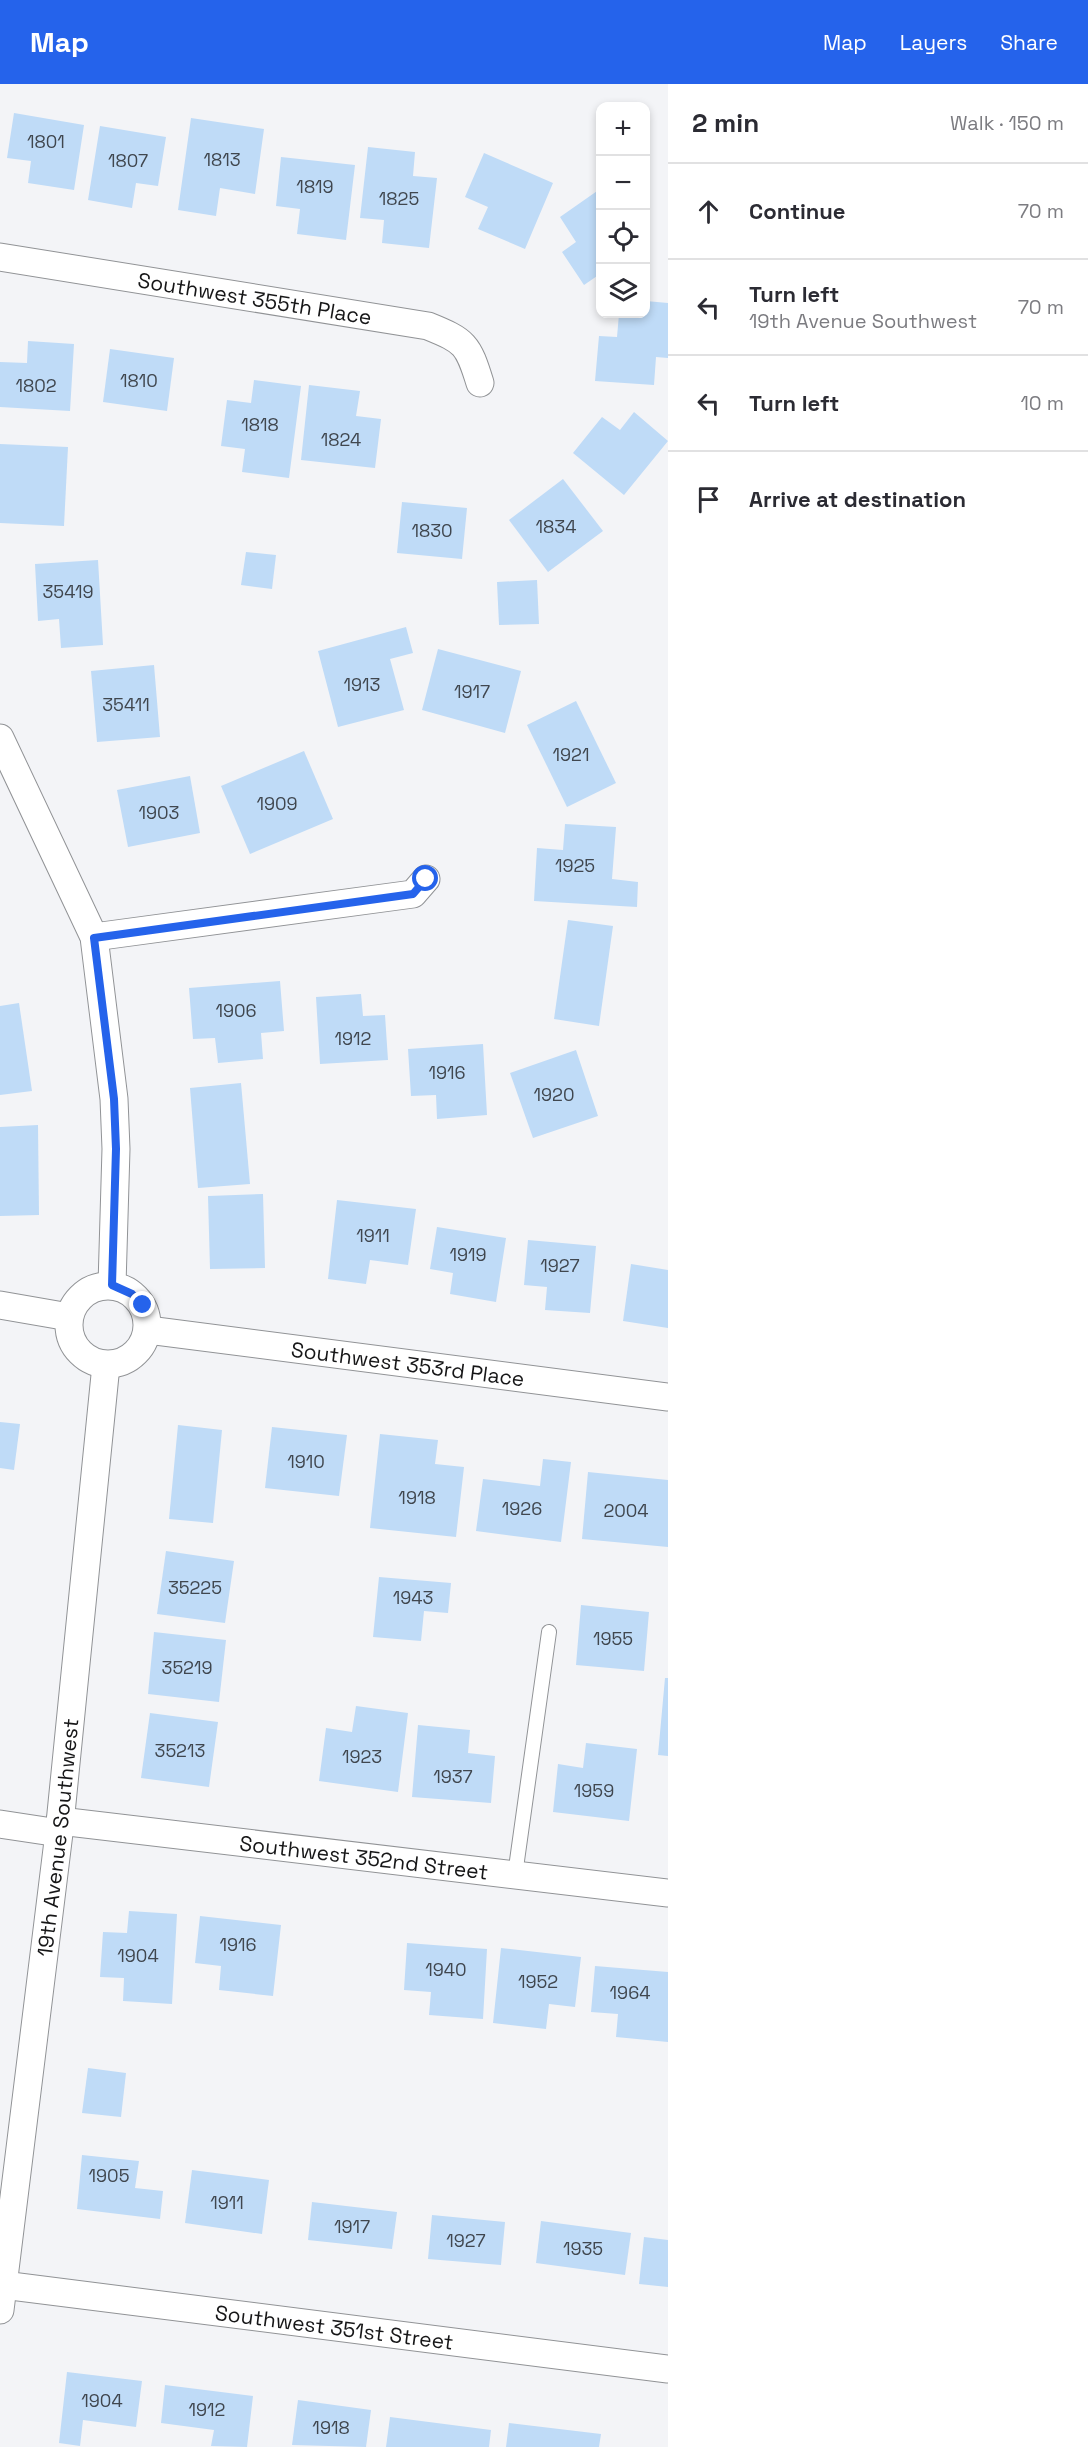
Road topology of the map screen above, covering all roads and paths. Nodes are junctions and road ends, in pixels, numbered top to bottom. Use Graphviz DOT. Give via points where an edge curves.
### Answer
graph roads {
  1 [pos="0,257"];
  2 [pos="480,383"];
  3 [pos="0,738"];
  4 [pos="426,879"];
  5 [pos="94,938"];
  6 [pos="112,1285"];
  7 [pos="0,1305"];
  8 [pos="69,1317"];
  9 [pos="148,1330"];
  10 [pos="106,1365"];
  11 [pos="668,1397"];
  12 [pos="549,1632"];
  13 [pos="0,1824"];
  14 [pos="59,1827"];
  15 [pos="515,1875"];
  16 [pos="668,1893"];
  17 [pos="2,2298"];
  18 [pos="668,2369"];
  1 -- 2 [label="street, Southwest 355th Place" via="428,326 456,337 471,355"];
  3 -- 5 [label="street"];
  4 -- 5 [label="street" via="413,894"];
  5 -- 6 [label="street" via="114,1099"];
  6 -- 8 [label="street" via="97,1286 83,1294"];
  6 -- 9 [label="street" via="132,1294 143,1305"];
  7 -- 8 [label="street"];
  8 -- 10 [label="street" via="71,1338 78,1349 90,1360"];
  9 -- 10 [label="street" via="135,1356"];
  9 -- 11 [label="street, Southwest 353rd Place"];
  10 -- 14 [label="street, 19th Avenue Southwest"];
  12 -- 15 [label="lane"];
  13 -- 14 [label="street, Southwest 352nd Street"];
  14 -- 15 [label="street, Southwest 352nd Street"];
  14 -- 17 [label="street, 19th Avenue Southwest"];
  15 -- 16 [label="street, Southwest 352nd Street"];
  17 -- 18 [label="street, Southwest 351st Street"];
}
